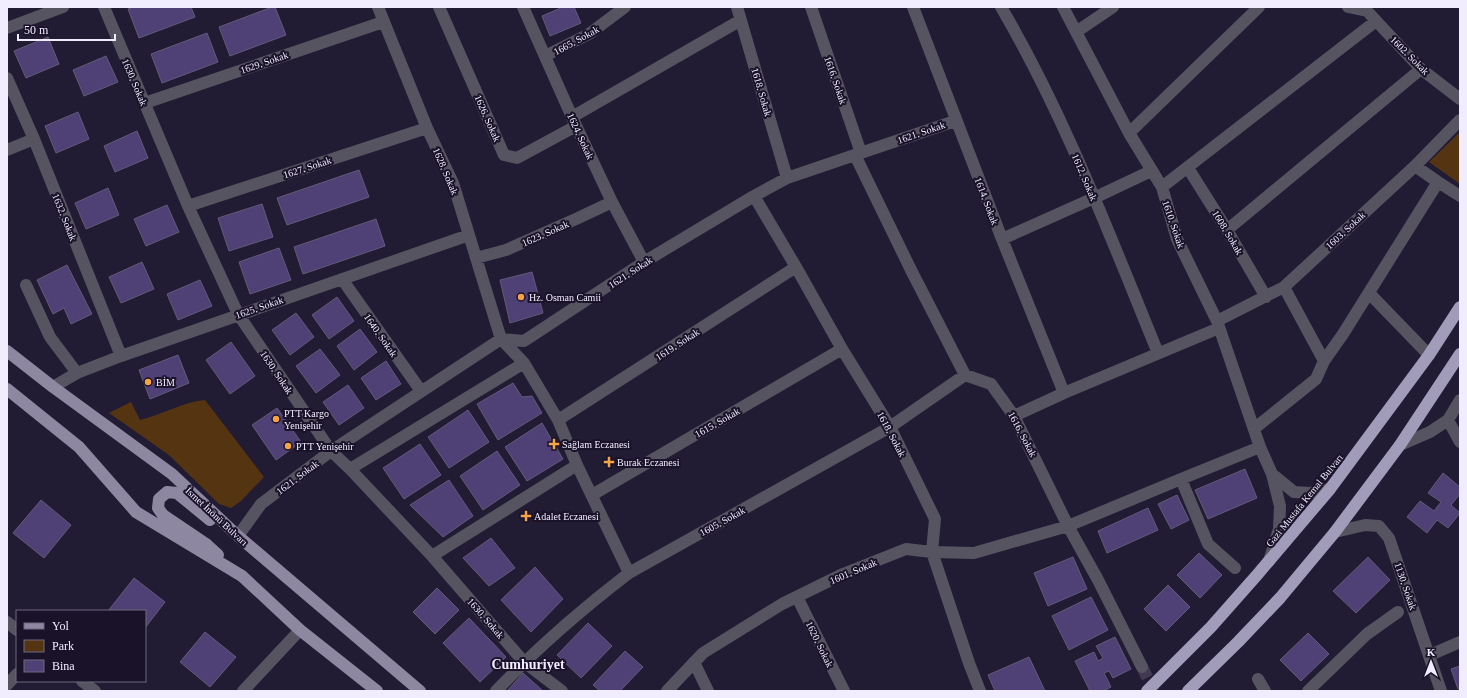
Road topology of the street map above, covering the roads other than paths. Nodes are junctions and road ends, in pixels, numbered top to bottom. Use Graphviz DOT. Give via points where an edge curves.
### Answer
graph roads {
  1 [pos="63,7"];
  2 [pos="104,7"];
  3 [pos="378,7"];
  4 [pos="439,7"];
  5 [pos="523,7"];
  6 [pos="625,7"];
  7 [pos="737,7"];
  8 [pos="811,7"];
  9 [pos="912,7"];
  10 [pos="1001,7"];
  11 [pos="1063,7"];
  12 [pos="1114,7"];
  13 [pos="1259,7"];
  14 [pos="1348,7"];
  15 [pos="1366,9"];
  16 [pos="741,20"];
  17 [pos="1376,21"];
  18 [pos="383,22"];
  19 [pos="7,28"];
  20 [pos="1076,32"];
  21 [pos="545,56"];
  22 [pos="1422,69"];
  23 [pos="7,78"];
  24 [pos="1460,99"];
  25 [pos="144,103"];
  26 [pos="1460,120"];
  27 [pos="955,121"];
  28 [pos="574,122"];
  29 [pos="427,128"];
  30 [pos="1129,133"];
  31 [pos="34,139"];
  32 [pos="7,150"];
  33 [pos="858,154"];
  34 [pos="1415,166"];
  35 [pos="1188,168"];
  36 [pos="1151,171"];
  37 [pos="787,178"];
  38 [pos="1438,182"];
  39 [pos="1162,187"];
  40 [pos="754,196"];
  41 [pos="1460,196"];
  42 [pos="1094,198"];
  43 [pos="612,202"];
  44 [pos="188,206"];
  45 [pos="1227,230"];
  46 [pos="469,234"];
  47 [pos="1002,239"];
  48 [pos="476,258"];
  49 [pos="644,262"];
  50 [pos="796,267"];
  51 [pos="342,279"];
  52 [pos="26,285"];
  53 [pos="1284,287"];
  54 [pos="1369,293"];
  55 [pos="1266,297"];
  56 [pos="1460,307"];
  57 [pos="238,314"];
  58 [pos="1218,324"];
  59 [pos="501,339"];
  60 [pos="842,349"];
  61 [pos="7,350"];
  62 [pos="1158,353"];
  63 [pos="1460,354"];
  64 [pos="1429,355"];
  65 [pos="121,356"];
  66 [pos="1324,360"];
  67 [pos="524,363"];
  68 [pos="77,373"];
  69 [pos="965,375"];
  70 [pos="53,387"];
  71 [pos="7,389"];
  72 [pos="421,391"];
  73 [pos="1064,392"];
  74 [pos="1460,400"];
  75 [pos="1014,416"];
  76 [pos="558,420"];
  77 [pos="1448,420"];
  78 [pos="890,427"];
  79 [pos="1255,428"];
  80 [pos="1460,442"];
  81 [pos="1400,445"];
  82 [pos="1260,447"];
  83 [pos="331,451"];
  84 [pos="577,465"];
  85 [pos="350,469"];
  86 [pos="1272,474"];
  87 [pos="1181,479"];
  88 [pos="1330,489"];
  89 [pos="592,495"];
  90 [pos="1068,526"];
  91 [pos="1335,532"];
  92 [pos="238,536"];
  93 [pos="932,552"];
  94 [pos="261,556"];
  95 [pos="432,556"];
  96 [pos="1269,561"];
  97 [pos="1235,568"];
  98 [pos="629,573"];
  99 [pos="242,576"];
  100 [pos="797,597"];
  101 [pos="1398,612"];
  102 [pos="7,622"];
  103 [pos="16,629"];
  104 [pos="300,630"];
  105 [pos="1460,642"];
  106 [pos="1430,655"];
  107 [pos="524,662"];
  108 [pos="694,662"];
  109 [pos="1142,667"];
  110 [pos="16,675"];
  111 [pos="1258,679"];
  112 [pos="83,682"];
  113 [pos="7,685"];
  114 [pos="418,689"];
  115 [pos="95,691"];
  116 [pos="243,691"];
  117 [pos="377,691"];
  118 [pos="496,691"];
  119 [pos="562,691"];
  120 [pos="667,691"];
  121 [pos="708,691"];
  122 [pos="844,691"];
  123 [pos="980,691"];
  124 [pos="1147,691"];
  125 [pos="1188,691"];
  126 [pos="1265,691"];
  127 [pos="1308,691"];
  128 [pos="1441,691"];
  1 -- 19 [label="street"];
  2 -- 25 [label="street, 1630. Sokak"];
  3 -- 18 [label="street, 1628. Sokak"];
  4 -- 28 [label="street, 1626. Sokak" via="504,155 517,158"];
  5 -- 21 [label="street, 1624. Sokak"];
  6 -- 21 [label="street, 1665. Sokak" via="589,34"];
  7 -- 16 [label="street, 1618. Sokak"];
  8 -- 33 [label="street, 1616. Sokak"];
  9 -- 27 [label="street, 1614. Sokak"];
  10 -- 42 [label="street, 1612. Sokak" via="1054,106"];
  11 -- 20 [label="street, 1610. Sokak"];
  12 -- 20 [label="street"];
  13 -- 30 [label="street"];
  14 -- 15 [label="street"];
  15 -- 17 [label="street, 1602. Sokak"];
  16 -- 28 [label="street"];
  16 -- 37 [label="street, 1618. Sokak"];
  17 -- 22 [label="street, 1602. Sokak"];
  17 -- 35 [label="street"];
  18 -- 25 [label="street, 1629. Sokak"];
  18 -- 29 [label="street, 1628. Sokak"];
  20 -- 30 [label="street, 1610. Sokak"];
  21 -- 28 [label="street, 1624. Sokak"];
  22 -- 24 [label="street, 1602. Sokak"];
  22 -- 45 [label="street"];
  23 -- 31 [label="street, 1632. Sokak"];
  25 -- 44 [label="street, 1630. Sokak"];
  26 -- 34 [label="street, 1603. Sokak"];
  27 -- 33 [label="street, 1621. Sokak"];
  27 -- 47 [label="street, 1614. Sokak"];
  28 -- 43 [label="street, 1624. Sokak"];
  29 -- 44 [label="street, 1627. Sokak"];
  29 -- 46 [label="street, 1628. Sokak" via="453,183"];
  30 -- 36 [label="street, 1610. Sokak"];
  31 -- 32 [label="street"];
  31 -- 65 [label="street, 1632. Sokak"];
  33 -- 37 [label="street, 1621. Sokak"];
  33 -- 69 [label="street, 1616. Sokak" via="910,270"];
  34 -- 38 [label="street"];
  34 -- 53 [label="street, 1603. Sokak"];
  35 -- 39 [label="street"];
  35 -- 45 [label="street, 1608. Sokak"];
  36 -- 39 [label="street, 1610. Sokak"];
  36 -- 42 [label="street"];
  37 -- 40 [label="street, 1621. Sokak"];
  38 -- 41 [label="street"];
  38 -- 54 [label="street"];
  39 -- 58 [label="street, 1610. Sokak" via="1178,239"];
  40 -- 49 [label="street, 1621. Sokak"];
  40 -- 50 [label="street, 1618. Sokak"];
  42 -- 47 [label="street"];
  42 -- 62 [label="street, 1612. Sokak"];
  43 -- 48 [label="street, 1623. Sokak" via="506,250"];
  43 -- 49 [label="street, 1624. Sokak"];
  44 -- 57 [label="street, 1630. Sokak"];
  45 -- 55 [label="street, 1608. Sokak"];
  46 -- 48 [label="street, 1628. Sokak"];
  46 -- 51 [label="street, 1625. Sokak"];
  47 -- 73 [label="street, 1614. Sokak"];
  48 -- 59 [label="street, 1628. Sokak"];
  49 -- 59 [label="street, 1621. Sokak" via="524,341"];
  50 -- 60 [label="street, 1618. Sokak"];
  50 -- 76 [label="street, 1619. Sokak"];
  51 -- 57 [label="street, 1625. Sokak"];
  51 -- 72 [label="street, 1640. Sokak"];
  52 -- 68 [label="street" via="50,337"];
  53 -- 55 [label="street, 1603. Sokak"];
  53 -- 66 [label="street"];
  54 -- 64 [label="street"];
  54 -- 66 [label="street"];
  55 -- 58 [label="street, 1603. Sokak"];
  56 -- 64 [label="highway, Gazi Mustafa Kemal Bulvarı"];
  57 -- 65 [label="street, 1625. Sokak"];
  57 -- 83 [label="street, 1630. Sokak"];
  58 -- 62 [label="street, 1603. Sokak"];
  58 -- 79 [label="street, 1610. Sokak"];
  59 -- 67 [label="street"];
  59 -- 72 [label="street, 1621. Sokak"];
  60 -- 78 [label="street, 1618. Sokak"];
  60 -- 89 [label="street, 1615. Sokak"];
  61 -- 70 [label="main road, İsmet İnönü Bulvarı"];
  62 -- 73 [label="street, 1603. Sokak"];
  63 -- 81 [label="highway"];
  64 -- 88 [label="highway, Gazi Mustafa Kemal Bulvarı"];
  65 -- 68 [label="street, 1625. Sokak"];
  66 -- 79 [label="street" via="1316,379"];
  67 -- 76 [label="street"];
  67 -- 85 [label="street"];
  68 -- 70 [label="street, 1625. Sokak"];
  69 -- 75 [label="street, 1616. Sokak" via="991,384"];
  69 -- 78 [label="street, 1605. Sokak"];
  70 -- 92 [label="main road, İsmet İnönü Bulvarı" via="172,474"];
  71 -- 99 [label="main road" via="79,447 136,512"];
  72 -- 83 [label="street, 1621. Sokak"];
  73 -- 75 [label="street, 1603. Sokak"];
  74 -- 77 [label="street"];
  75 -- 90 [label="street, 1616. Sokak"];
  76 -- 84 [label="street"];
  77 -- 80 [label="street"];
  77 -- 81 [label="street" via="1430,432"];
  78 -- 93 [label="street, 1618. Sokak" via="934,519"];
  78 -- 98 [label="street, 1605. Sokak"];
  79 -- 82 [label="street, 1610. Sokak"];
  81 -- 91 [label="highway"];
  82 -- 86 [label="street, 1610. Sokak"];
  82 -- 87 [label="street, 1601. Sokak"];
  83 -- 85 [label="street, 1630. Sokak"];
  83 -- 92 [label="street, 1621. Sokak" via="261,504"];
  84 -- 89 [label="street"];
  84 -- 95 [label="street"];
  85 -- 95 [label="street, 1630. Sokak"];
  86 -- 88 [label="street" via="1294,492 1310,493"];
  86 -- 96 [label="street, 1610. Sokak" via="1280,506 1279,529"];
  87 -- 90 [label="street, 1601. Sokak"];
  87 -- 97 [label="street" via="1208,544"];
  88 -- 96 [label="highway, Gazi Mustafa Kemal Bulvarı"];
  89 -- 98 [label="street"];
  90 -- 93 [label="street, 1601. Sokak" via="974,553"];
  90 -- 109 [label="street, 1616. Sokak"];
  91 -- 106 [label="street, 1130. Sokak" via="1365,525 1379,526 1389,538"];
  91 -- 125 [label="highway" via="1280,598"];
  92 -- 94 [label="main road, İsmet İnönü Bulvarı"];
  93 -- 100 [label="street, 1601. Sokak" via="906,549 843,574"];
  93 -- 123 [label="street, 1618. Sokak" via="968,663"];
  94 -- 99 [label="main road" via="234,540 177,493 167,492 162,495 158,508 163,515 206,544"];
  94 -- 114 [label="main road, İsmet İnönü Bulvarı"];
  95 -- 107 [label="street, 1630. Sokak"];
  96 -- 124 [label="highway, Gazi Mustafa Kemal Bulvarı" via="1211,627"];
  98 -- 107 [label="street, 1605. Sokak"];
  99 -- 104 [label="main road"];
  100 -- 108 [label="street, 1601. Sokak" via="703,653"];
  100 -- 122 [label="street, 1620. Sokak"];
  101 -- 127 [label="street" via="1367,634"];
  102 -- 103 [label="street"];
  104 -- 116 [label="street"];
  104 -- 117 [label="main road"];
  105 -- 106 [label="street"];
  106 -- 128 [label="street, 1130. Sokak"];
  107 -- 118 [label="street, 1605. Sokak"];
  107 -- 119 [label="street, 1630. Sokak"];
  108 -- 120 [label="street, 1601. Sokak"];
  108 -- 121 [label="street"];
  110 -- 113 [label="street"];
  111 -- 126 [label="street"];
  112 -- 115 [label="street"];
}
